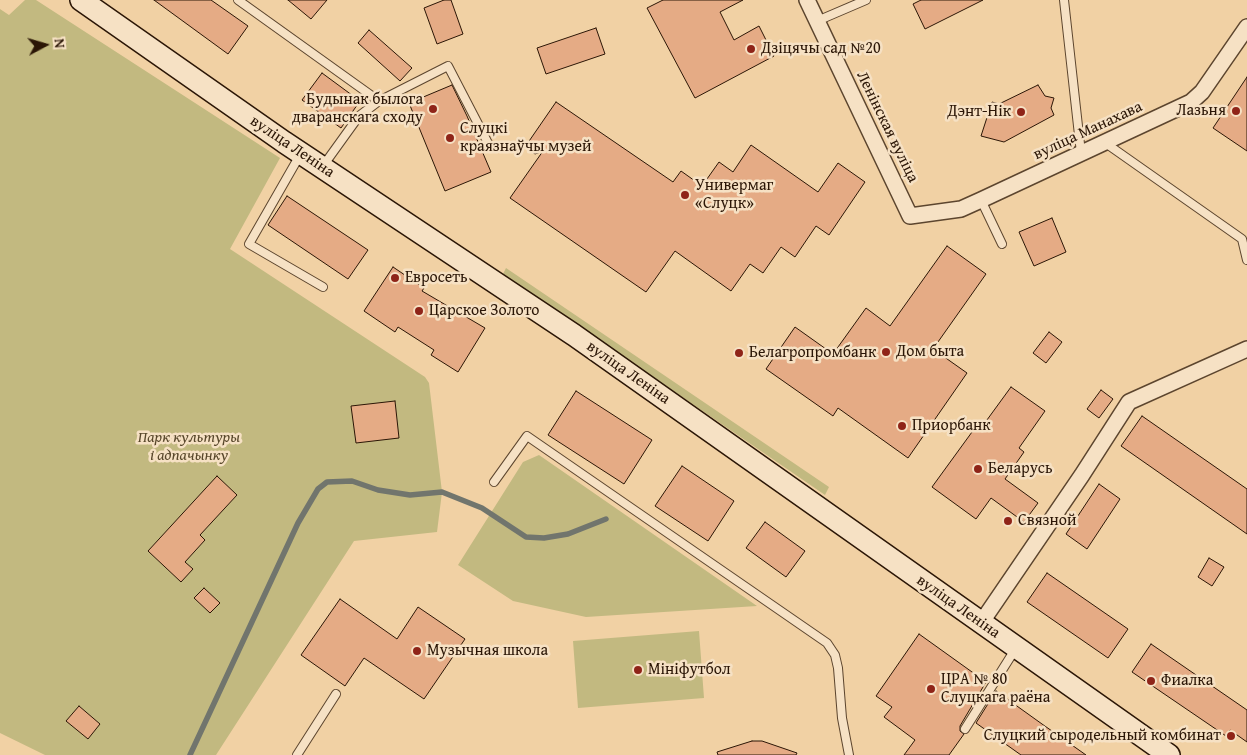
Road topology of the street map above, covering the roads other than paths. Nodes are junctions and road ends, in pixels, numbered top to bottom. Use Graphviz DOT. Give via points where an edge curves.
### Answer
graph roads {
  1 [pos="81,0"];
  2 [pos="238,0"];
  3 [pos="807,0"];
  4 [pos="866,0"];
  5 [pos="1064,0"];
  6 [pos="817,21"];
  7 [pos="1247,27"];
  8 [pos="379,100"];
  9 [pos="1104,142"];
  10 [pos="489,145"];
  11 [pos="302,153"];
  12 [pos="1081,153"];
  13 [pos="322,167"];
  14 [pos="981,200"];
  15 [pos="910,216"];
  16 [pos="1002,244"];
  17 [pos="1247,260"];
  18 [pos="323,287"];
  19 [pos="1247,349"];
  20 [pos="494,482"];
  21 [pos="981,623"];
  22 [pos="1016,648"];
  23 [pos="336,694"];
  24 [pos="965,729"];
  25 [pos="297,755"];
  26 [pos="849,755"];
  27 [pos="1169,755"];
  1 -- 11 [label="main road, вуліца Леніна"];
  2 -- 8 [label="lane"];
  3 -- 6 [label="street, Ленінская вуліца"];
  4 -- 6 [label="lane"];
  5 -- 12 [label="lane"];
  6 -- 15 [label="street, Ленінская вуліца"];
  7 -- 9 [label="street, вуліца Манахава" via="1202,92 1191,102"];
  8 -- 10 [label="lane" via="448,66"];
  8 -- 13 [label="lane" via="358,116"];
  9 -- 12 [label="street, вуліца Манахава"];
  9 -- 17 [label="lane" via="1242,239"];
  11 -- 13 [label="main road, вуліца Леніна"];
  11 -- 18 [label="lane" via="249,244"];
  12 -- 14 [label="street, вуліца Манахава"];
  13 -- 21 [label="main road, вуліца Леніна" via="566,330"];
  14 -- 15 [label="street, вуліца Манахава" via="961,209"];
  14 -- 16 [label="lane"];
  19 -- 21 [label="street" via="1129,402"];
  20 -- 26 [label="lane" via="527,436 827,643 838,668"];
  21 -- 22 [label="main road, вуліца Леніна"];
  22 -- 24 [label="lane"];
  22 -- 27 [label="main road, вуліца Леніна"];
  23 -- 25 [label="lane"];
}
